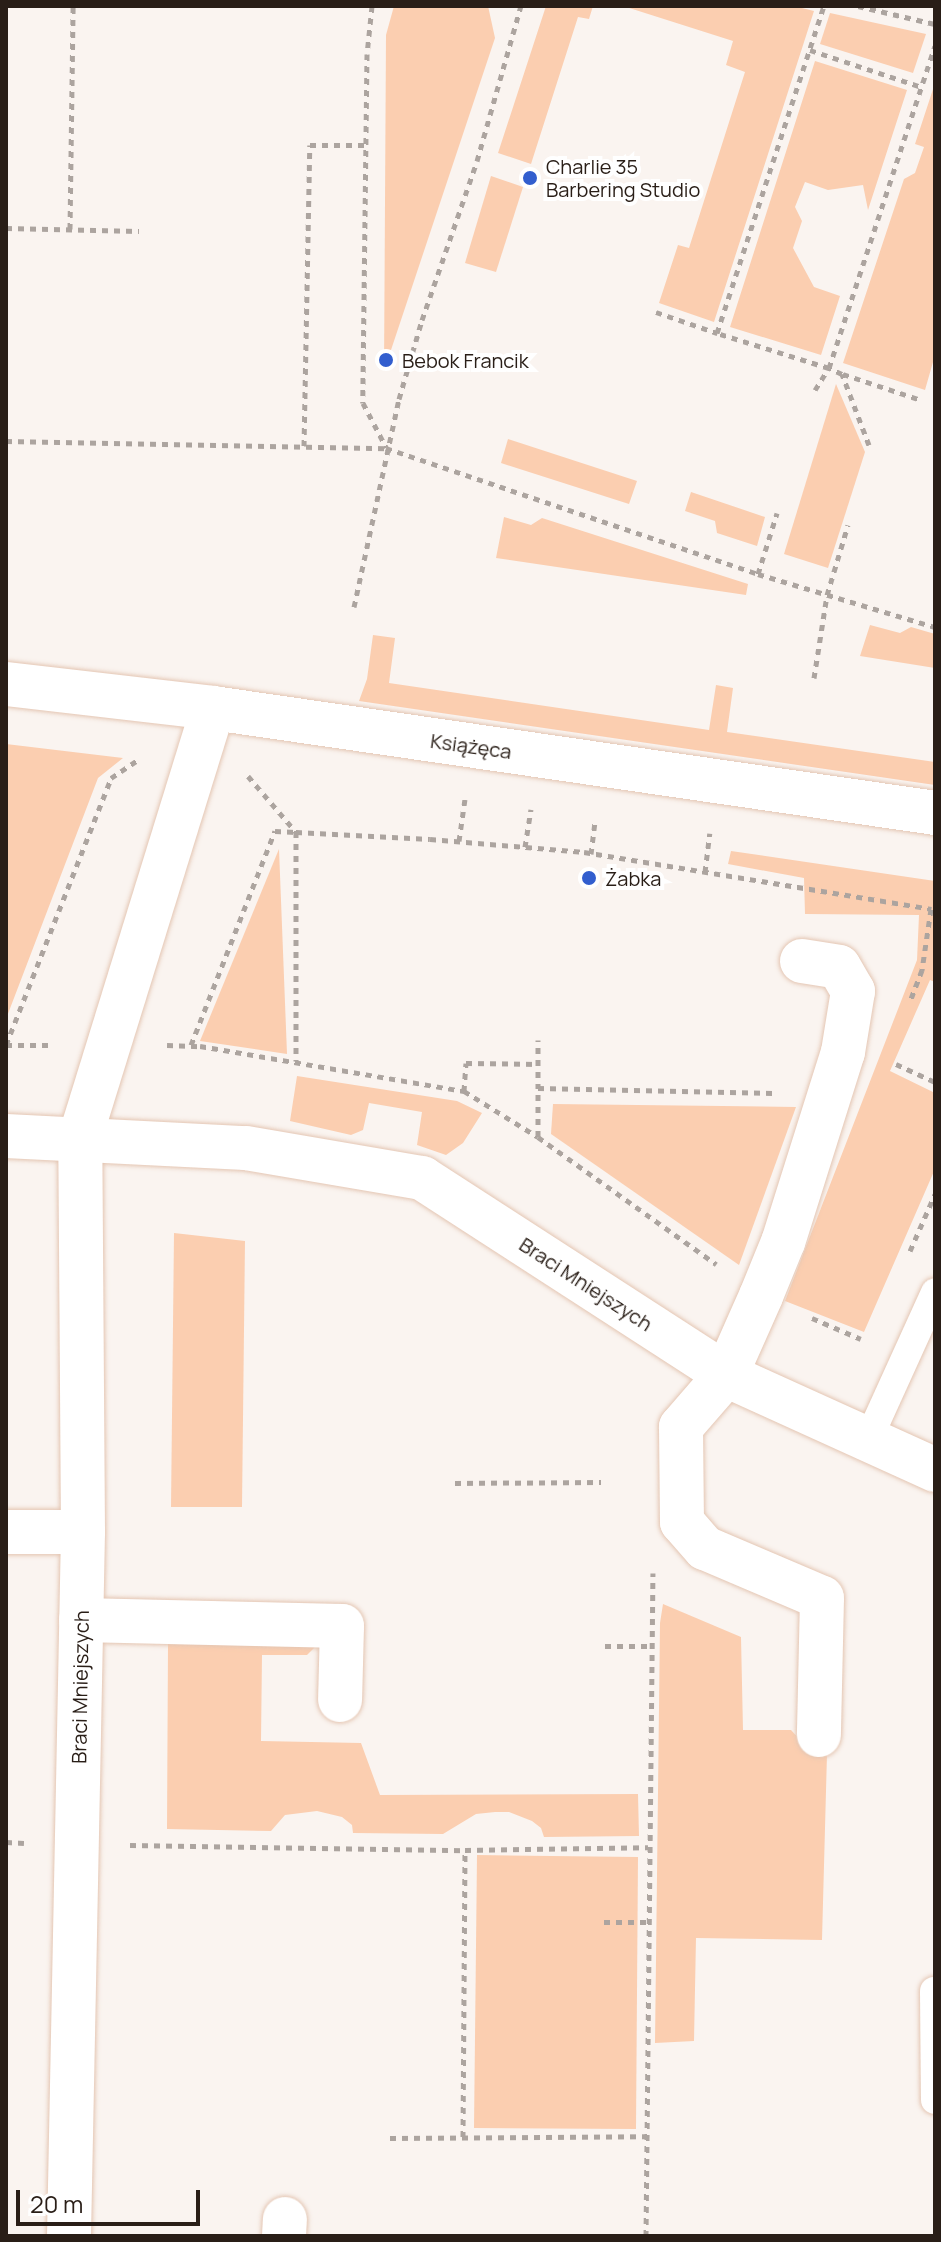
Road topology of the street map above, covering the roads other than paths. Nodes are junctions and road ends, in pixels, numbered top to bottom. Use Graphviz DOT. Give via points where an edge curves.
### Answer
graph roads {
  1 [pos="6,684"];
  2 [pos="213,708"];
  3 [pos="935,813"];
  4 [pos="802,961"];
  5 [pos="6,1136"];
  6 [pos="80,1138"];
  7 [pos="935,1292"];
  8 [pos="726,1375"];
  9 [pos="868,1440"];
  10 [pos="935,1470"];
  11 [pos="6,1532"];
  12 [pos="83,1532"];
  13 [pos="81,1620"];
  14 [pos="340,1700"];
  15 [pos="819,1735"];
  16 [pos="934,1991"];
  17 [pos="935,2100"];
  18 [pos="69,2236"];
  1 -- 2 [label="street, Książęca"];
  2 -- 3 [label="street, Książęca"];
  2 -- 6 [label="street"];
  4 -- 8 [label="street" via="839,967 853,991 845,1037 783,1242"];
  5 -- 6 [label="street, Braci Mniejszych"];
  6 -- 8 [label="street, Braci Mniejszych" via="246,1148 422,1178"];
  6 -- 12 [label="street, Braci Mniejszych"];
  7 -- 9 [label="lane"];
  8 -- 9 [label="street, Braci Mniejszych"];
  8 -- 15 [label="street" via="681,1427 682,1522 705,1548 822,1598"];
  9 -- 10 [label="street, Braci Mniejszych"];
  11 -- 12 [label="street"];
  12 -- 13 [label="street, Braci Mniejszych"];
  13 -- 14 [label="street" via="342,1626"];
  13 -- 18 [label="street, Braci Mniejszych"];
  16 -- 17 [label="lane"];
}
